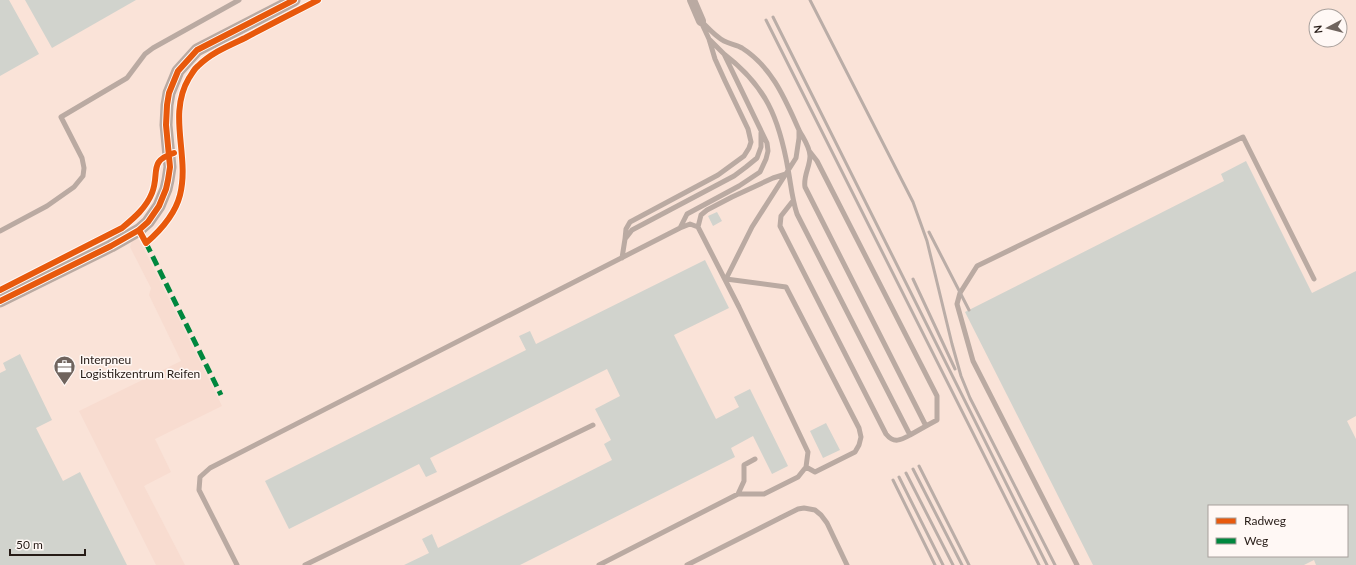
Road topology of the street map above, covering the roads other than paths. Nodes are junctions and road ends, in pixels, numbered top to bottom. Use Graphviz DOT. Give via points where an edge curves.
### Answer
graph roads {
  1 [pos="239,0"];
  2 [pos="294,0"];
  3 [pos="692,0"];
  4 [pos="701,21"];
  5 [pos="709,39"];
  6 [pos="724,54"];
  7 [pos="760,128"];
  8 [pos="799,130"];
  9 [pos="809,151"];
  10 [pos="787,172"];
  11 [pos="792,202"];
  12 [pos="698,226"];
  13 [pos="680,228"];
  14 [pos="0,231"];
  15 [pos="625,239"];
  16 [pos="622,258"];
  17 [pos="726,279"];
  18 [pos="1314,279"];
  19 [pos="0,301"];
  20 [pos="593,425"];
  21 [pos="926,426"];
  22 [pos="910,435"];
  23 [pos="755,459"];
  24 [pos="806,467"];
  25 [pos="738,494"];
  26 [pos="237,565"];
  27 [pos="305,565"];
  28 [pos="599,565"];
  29 [pos="687,565"];
  30 [pos="847,565"];
  31 [pos="1077,565"];
  1 -- 14 [label="lane" via="153,48 145,54 128,78 61,117 82,158 84,168 80,182 47,206"];
  2 -- 19 [label="street" via="197,50 178,71 167,105 170,167 168,180 159,206 148,222 111,246"];
  3 -- 4 [label="street"];
  4 -- 5 [label="lane"];
  4 -- 8 [label="lane" via="724,41 740,47 764,66 776,83"];
  5 -- 6 [label="lane"];
  5 -- 15 [label="lane" via="722,76 748,129 751,142 749,148 744,156 718,174 630,222"];
  6 -- 7 [label="lane"];
  6 -- 10 [label="lane" via="756,84 767,102 782,140"];
  7 -- 13 [label="lane" via="768,151 760,172 687,214"];
  7 -- 15 [label="lane" via="762,148 757,158 734,176 643,223 632,230"];
  8 -- 9 [label="lane"];
  8 -- 10 [label="lane" via="796,158"];
  9 -- 21 [label="lane" via="805,187"];
  9 -- 21 [label="lane" via="817,161 937,396 937,420"];
  10 -- 11 [label="lane"];
  10 -- 12 [label="lane" via="707,210 701,215"];
  10 -- 17 [label="lane" via="752,227"];
  11 -- 22 [label="lane"];
  11 -- 22 [label="lane" via="781,216 780,226 886,434 895,440"];
  12 -- 13 [label="lane" via="690,224"];
  12 -- 17 [label="lane"];
  13 -- 16 [label="lane"];
  15 -- 16 [label="lane"];
  16 -- 26 [label="lane" via="210,468 200,477 199,490"];
  17 -- 24 [label="lane" via="808,452"];
  17 -- 24 [label="lane" via="786,287 859,428 861,437 855,452 815,472"];
  18 -- 31 [label="lane" via="1243,137 977,266 960,293 957,304 973,361"];
  20 -- 27 [label="lane"];
  21 -- 22 [label="lane"];
  23 -- 25 [label="lane" via="744,465 744,481"];
  24 -- 25 [label="lane" via="798,477 764,494"];
  25 -- 28 [label="lane"];
  29 -- 30 [label="lane" via="804,508 815,510 821,515"];
}
